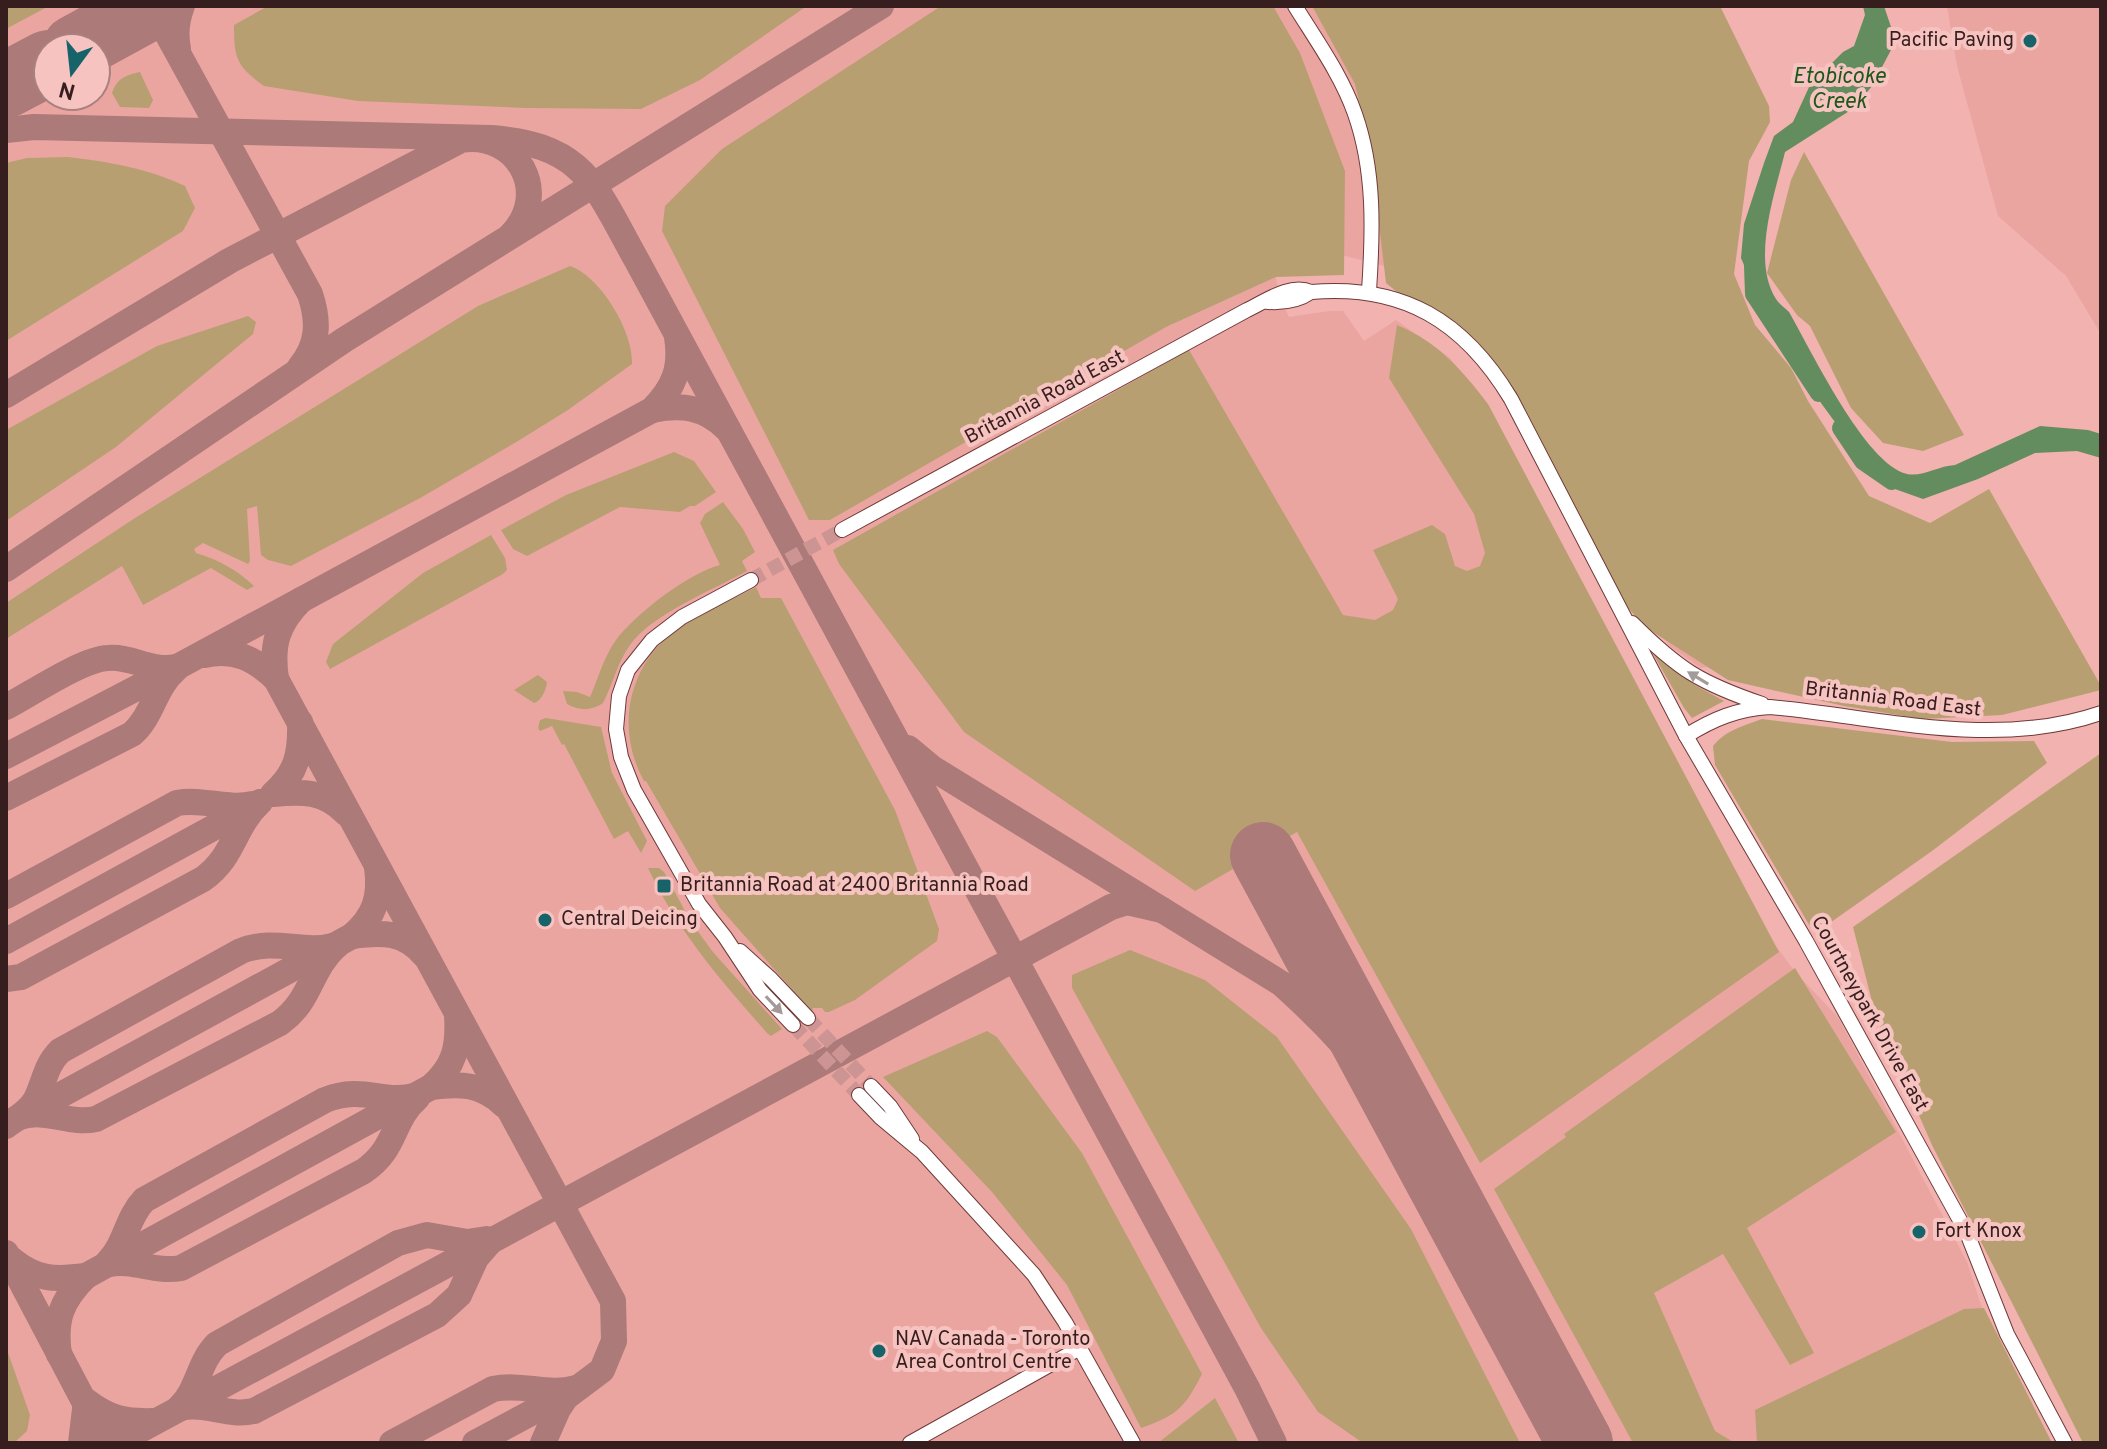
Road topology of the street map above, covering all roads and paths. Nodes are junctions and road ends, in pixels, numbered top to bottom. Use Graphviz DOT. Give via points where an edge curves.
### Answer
graph roads {
  1 [pos="1295,6"];
  2 [pos="1369,291"];
  3 [pos="842,530"];
  4 [pos="751,580"];
  5 [pos="1621,612"];
  6 [pos="1770,707"];
  7 [pos="2101,713"];
  8 [pos="1686,736"];
  9 [pos="725,937"];
  10 [pos="808,1018"];
  11 [pos="793,1025"];
  12 [pos="865,1090"];
  13 [pos="1080,1348"];
  14 [pos="910,1443"];
  15 [pos="1133,1443"];
  16 [pos="2065,1443"];
  1 -- 2 [label="street" via="1355,111 1365,147 1372,209"];
  2 -- 3 [label="street, Britannia Road East" via="1311,292 1247,310"];
  2 -- 5 [label="street, Britannia Road East" via="1437,318 1466,339 1493,369"];
  4 -- 9 [label="street" via="682,617 652,640 628,670 616,729 634,790 699,904"];
  6 -- 5 [label="street, one-way" via="1698,679"];
  5 -- 8 [label="street, Courtneypark Drive East"];
  6 -- 7 [label="street, Britannia Road East" via="1994,732 2041,728"];
  6 -- 8 [label="street, Britannia Road East" via="1721,716"];
  8 -- 16 [label="street, Courtneypark Drive East" via="1810,947 1967,1233 2007,1334"];
  9 -- 10 [label="street"];
  9 -- 11 [label="street, one-way" via="760,990"];
  12 -- 13 [label="street" via="880,1117 922,1152 1034,1275"];
  13 -- 14 [label="street"];
  13 -- 15 [label="street"];
}
